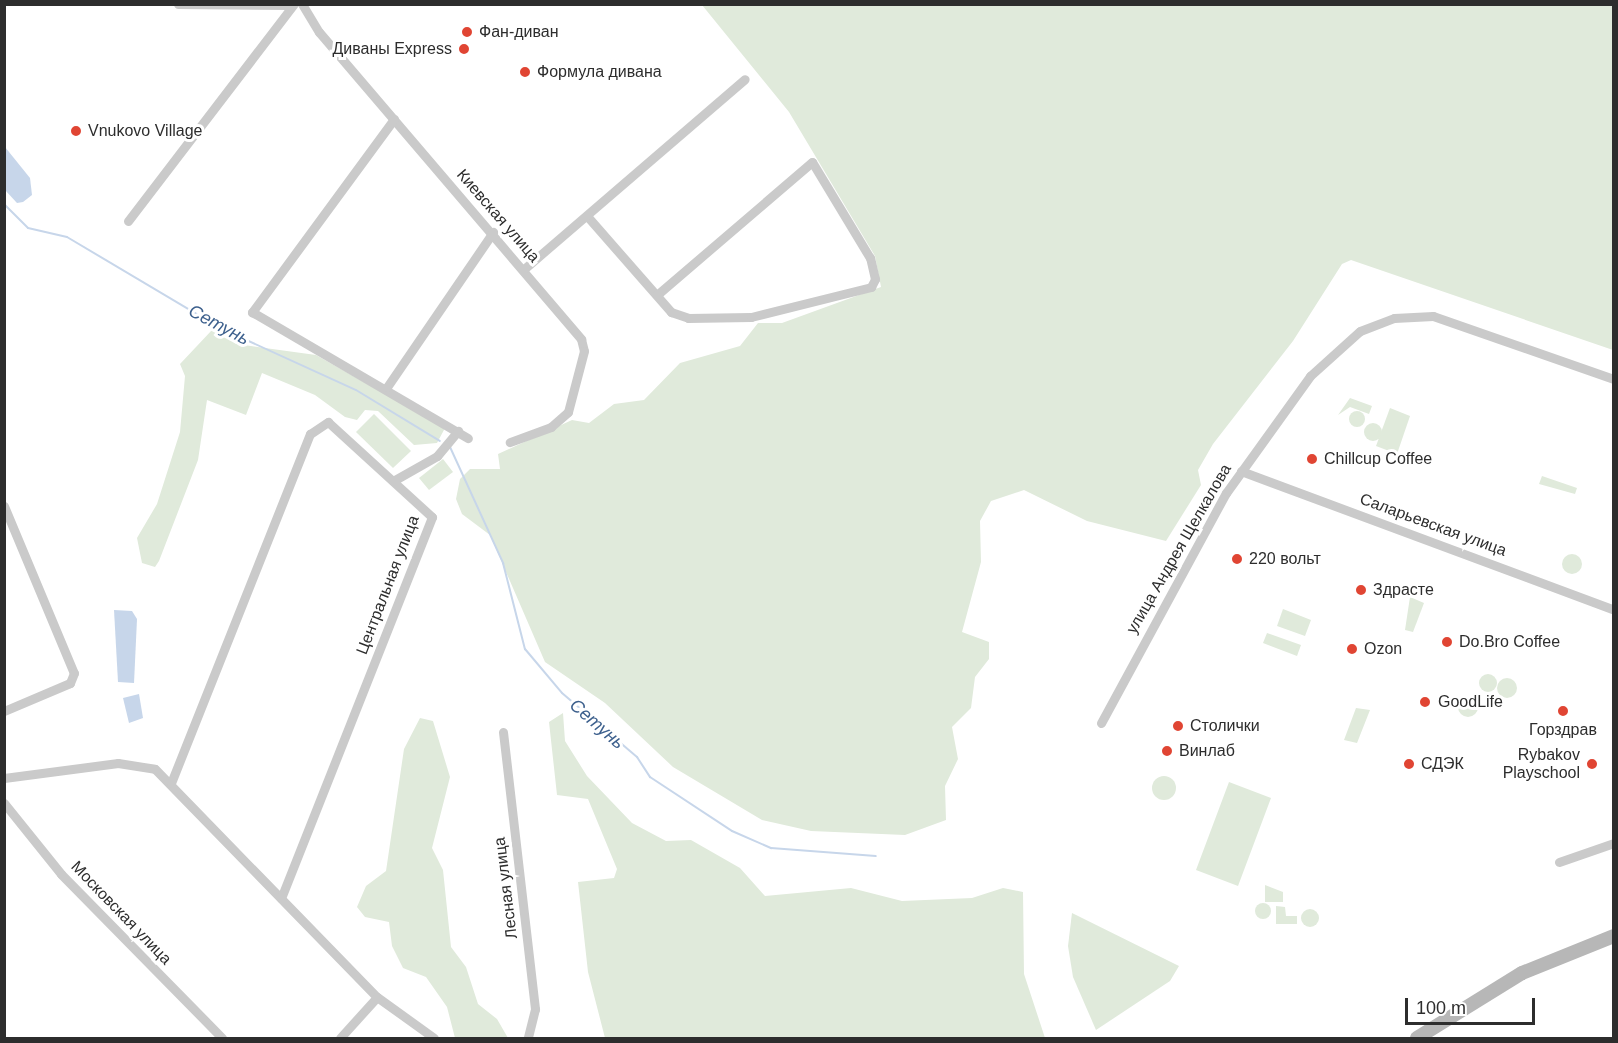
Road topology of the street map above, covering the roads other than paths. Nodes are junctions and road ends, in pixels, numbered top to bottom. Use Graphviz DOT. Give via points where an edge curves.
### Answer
graph roads {
  1 [pos="178,4"];
  2 [pos="302,4"];
  3 [pos="293,5"];
  4 [pos="745,79"];
  5 [pos="394,118"];
  6 [pos="587,216"];
  7 [pos="128,220"];
  8 [pos="493,232"];
  9 [pos="524,269"];
  10 [pos="657,295"];
  11 [pos="1614,379"];
  12 [pos="387,387"];
  13 [pos="458,431"];
  14 [pos="468,438"];
  15 [pos="510,442"];
  16 [pos="1241,471"];
  17 [pos="393,481"];
  18 [pos="4,506"];
  19 [pos="1614,610"];
  20 [pos="4,711"];
  21 [pos="1101,723"];
  22 [pos="503,732"];
  23 [pos="4,778"];
  24 [pos="171,783"];
  25 [pos="4,803"];
  26 [pos="1614,843"];
  27 [pos="1559,862"];
  28 [pos="280,898"];
  29 [pos="1614,936"];
  30 [pos="377,997"];
  31 [pos="222,1038"];
  32 [pos="340,1038"];
  33 [pos="434,1038"];
  34 [pos="528,1038"];
  35 [pos="1417,1038"];
  1 -- 3 [label="street"];
  2 -- 5 [label="street, Киевская улица" via="319,32"];
  3 -- 7 [label="street"];
  4 -- 6 [label="street"];
  5 -- 8 [label="street, Киевская улица"];
  5 -- 12 [label="street" via="252,312"];
  6 -- 9 [label="street"];
  6 -- 10 [label="street"];
  8 -- 9 [label="street, Киевская улица"];
  8 -- 12 [label="street"];
  9 -- 15 [label="street, Киевская улица" via="574,329 584,351 568,412 551,427"];
  10 -- 10 [label="street" via="812,162 870,258 874,279 871,287 718,320 672,312"];
  11 -- 16 [label="street, улица Андрея Щелкалова" via="1456,322 1394,318 1334,350"];
  12 -- 13 [label="street"];
  13 -- 14 [label="street"];
  13 -- 17 [label="street" via="437,456"];
  16 -- 19 [label="street, Саларьевская улица"];
  16 -- 21 [label="street, улица Андрея Щелкалова"];
  17 -- 24 [label="street, Центральная улица" via="336,428 328,423 315,427"];
  17 -- 28 [label="street, Центральная улица" via="431,520"];
  18 -- 20 [label="street" via="74,673 70,683"];
  22 -- 34 [label="street, Лесная улица" via="535,1009"];
  23 -- 24 [label="street" via="132,763 154,770"];
  24 -- 28 [label="street"];
  25 -- 31 [label="street, Московская улица" via="61,874"];
  26 -- 27 [label="street"];
  28 -- 30 [label="street"];
  29 -- 35 [label="street" via="1522,973"];
  30 -- 32 [label="street"];
  30 -- 33 [label="street"];
}
